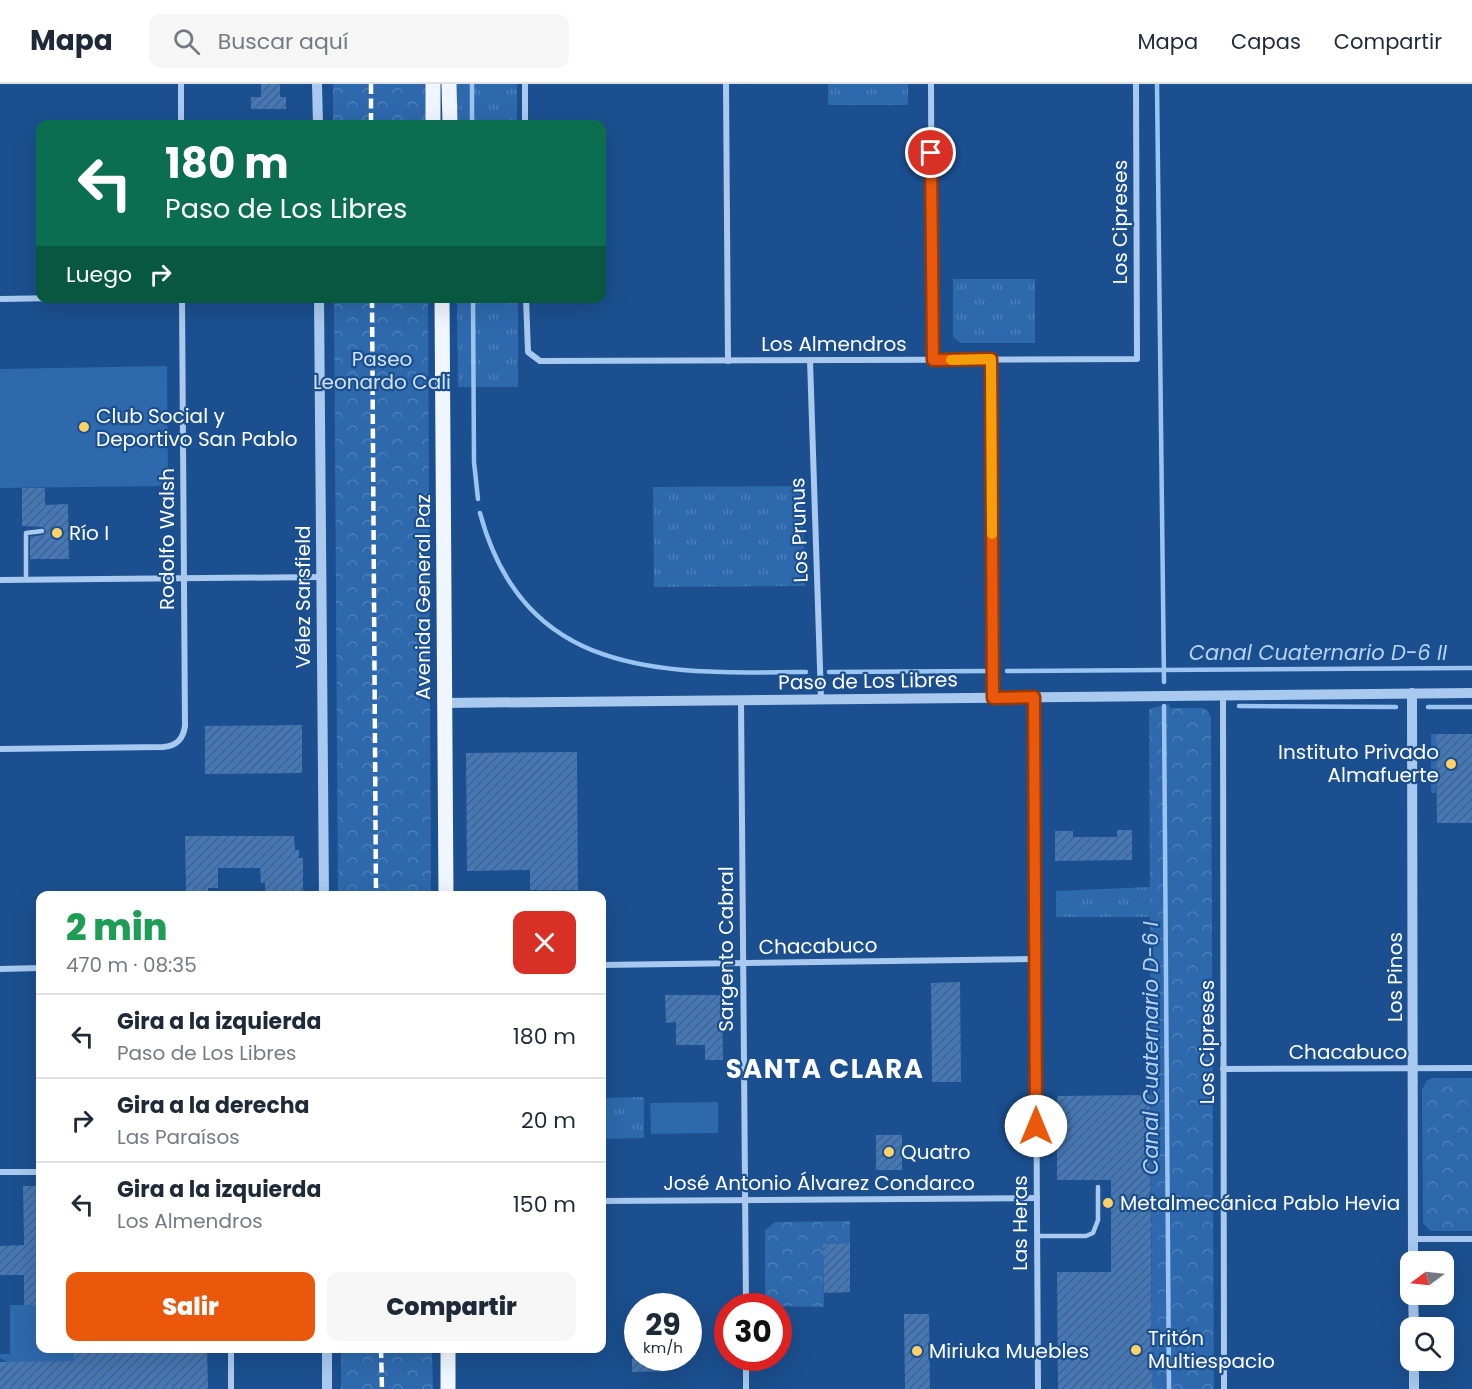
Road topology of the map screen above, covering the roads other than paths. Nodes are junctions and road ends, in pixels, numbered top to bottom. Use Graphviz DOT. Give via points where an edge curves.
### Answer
graph roads {
  1 [pos="181,84"];
  2 [pos="317,84"];
  3 [pos="433,84"];
  4 [pos="449,84"];
  5 [pos="525,84"];
  6 [pos="726,84"];
  7 [pos="930,84"];
  8 [pos="1136,84"];
  9 [pos="181,120"];
  10 [pos="318,120"];
  11 [pos="433,120"];
  12 [pos="450,120"];
  13 [pos="525,120"];
  14 [pos="36,298"];
  15 [pos="0,299"];
  16 [pos="182,303"];
  17 [pos="319,303"];
  18 [pos="442,303"];
  19 [pos="526,303"];
  20 [pos="991,359"];
  21 [pos="1137,359"];
  22 [pos="810,360"];
  23 [pos="933,360"];
  24 [pos="728,361"];
  25 [pos="42,531"];
  26 [pos="321,577"];
  27 [pos="184,578"];
  28 [pos="0,580"];
  29 [pos="26,580"];
  30 [pos="1412,693"];
  31 [pos="1472,693"];
  32 [pos="1223,695"];
  33 [pos="1034,697"];
  34 [pos="993,698"];
  35 [pos="820,699"];
  36 [pos="741,700"];
  37 [pos="444,703"];
  38 [pos="0,748"];
  39 [pos="324,891"];
  40 [pos="446,891"];
  41 [pos="1036,959"];
  42 [pos="743,963"];
  43 [pos="606,965"];
  44 [pos="36,968"];
  45 [pos="0,969"];
  46 [pos="1413,1068"];
  47 [pos="1472,1068"];
  48 [pos="1223,1069"];
  49 [pos="0,1172"];
  50 [pos="36,1172"];
  51 [pos="1098,1187"];
  52 [pos="1037,1198"];
  53 [pos="745,1200"];
  54 [pos="606,1201"];
  55 [pos="1037,1236"];
  56 [pos="1413,1239"];
  57 [pos="1472,1239"];
  58 [pos="1413,1251"];
  59 [pos="746,1293"];
  60 [pos="231,1353"];
  61 [pos="327,1353"];
  62 [pos="448,1353"];
  63 [pos="746,1371"];
  64 [pos="1414,1371"];
  65 [pos="231,1389"];
  66 [pos="327,1389"];
  67 [pos="448,1389"];
  68 [pos="746,1389"];
  69 [pos="1038,1389"];
  70 [pos="1224,1389"];
  71 [pos="1414,1389"];
  1 -- 9 [label="street"];
  2 -- 10 [label="street"];
  3 -- 11 [label="main road"];
  4 -- 12 [label="main road"];
  5 -- 13 [label="street"];
  6 -- 24 [label="street"];
  7 -- 23 [label="street"];
  8 -- 21 [label="street, Los Cipreses"];
  14 -- 15 [label="street"];
  16 -- 27 [label="street, Rodolfo Walsh"];
  17 -- 26 [label="street, Vélez Sarsfield"];
  18 -- 37 [label="main road, Avenida General Paz"];
  19 -- 24 [label="street, Los Almendros" via="527,345 531,357 543,362"];
  20 -- 21 [label="street, Los Almendros"];
  20 -- 23 [label="street, Los Almendros"];
  20 -- 34 [label="street"];
  22 -- 23 [label="street, Los Almendros"];
  22 -- 24 [label="street, Los Almendros"];
  22 -- 35 [label="street, Los Prunus"];
  25 -- 29 [label="lane" via="26,533"];
  26 -- 27 [label="street"];
  26 -- 39 [label="street, Vélez Sarsfield"];
  27 -- 29 [label="street"];
  27 -- 38 [label="street, Rodolfo Walsh" via="185,726 178,741 163,747"];
  28 -- 29 [label="street"];
  30 -- 31 [label="street, Paso de Los Libres"];
  30 -- 32 [label="street, Paso de Los Libres"];
  30 -- 46 [label="street, Los Pinos"];
  32 -- 33 [label="street, Paso de Los Libres"];
  32 -- 48 [label="street, Los Cipreses"];
  33 -- 34 [label="street, Paso de Los Libres"];
  33 -- 41 [label="street, Las Heras"];
  34 -- 35 [label="street, Paso de Los Libres"];
  35 -- 36 [label="street, Paso de Los Libres"];
  36 -- 37 [label="street, Paso de Los Libres"];
  36 -- 42 [label="street, Sargento Cabral"];
  37 -- 40 [label="main road, Avenida General Paz"];
  41 -- 42 [label="street, Chacabuco"];
  41 -- 52 [label="street, Las Heras"];
  42 -- 43 [label="street, Chacabuco"];
  42 -- 53 [label="street, Sargento Cabral"];
  44 -- 45 [label="street"];
  46 -- 47 [label="street, Chacabuco"];
  46 -- 48 [label="street, Chacabuco"];
  46 -- 56 [label="street, Los Pinos"];
  48 -- 70 [label="street, Los Cipreses"];
  49 -- 50 [label="street"];
  51 -- 55 [label="lane" via="1098,1220 1093,1233"];
  52 -- 53 [label="street, José Antonio Álvarez Condarco"];
  52 -- 55 [label="street, Las Heras"];
  53 -- 54 [label="street, José Antonio Álvarez Condarco"];
  53 -- 59 [label="street, Sargento Cabral"];
  55 -- 69 [label="street, Las Heras"];
  56 -- 57 [label="street"];
  56 -- 58 [label="street, Los Pinos"];
  60 -- 65 [label="street"];
  61 -- 66 [label="street"];
  62 -- 67 [label="main road"];
  63 -- 68 [label="street"];
  64 -- 71 [label="street"];
}
